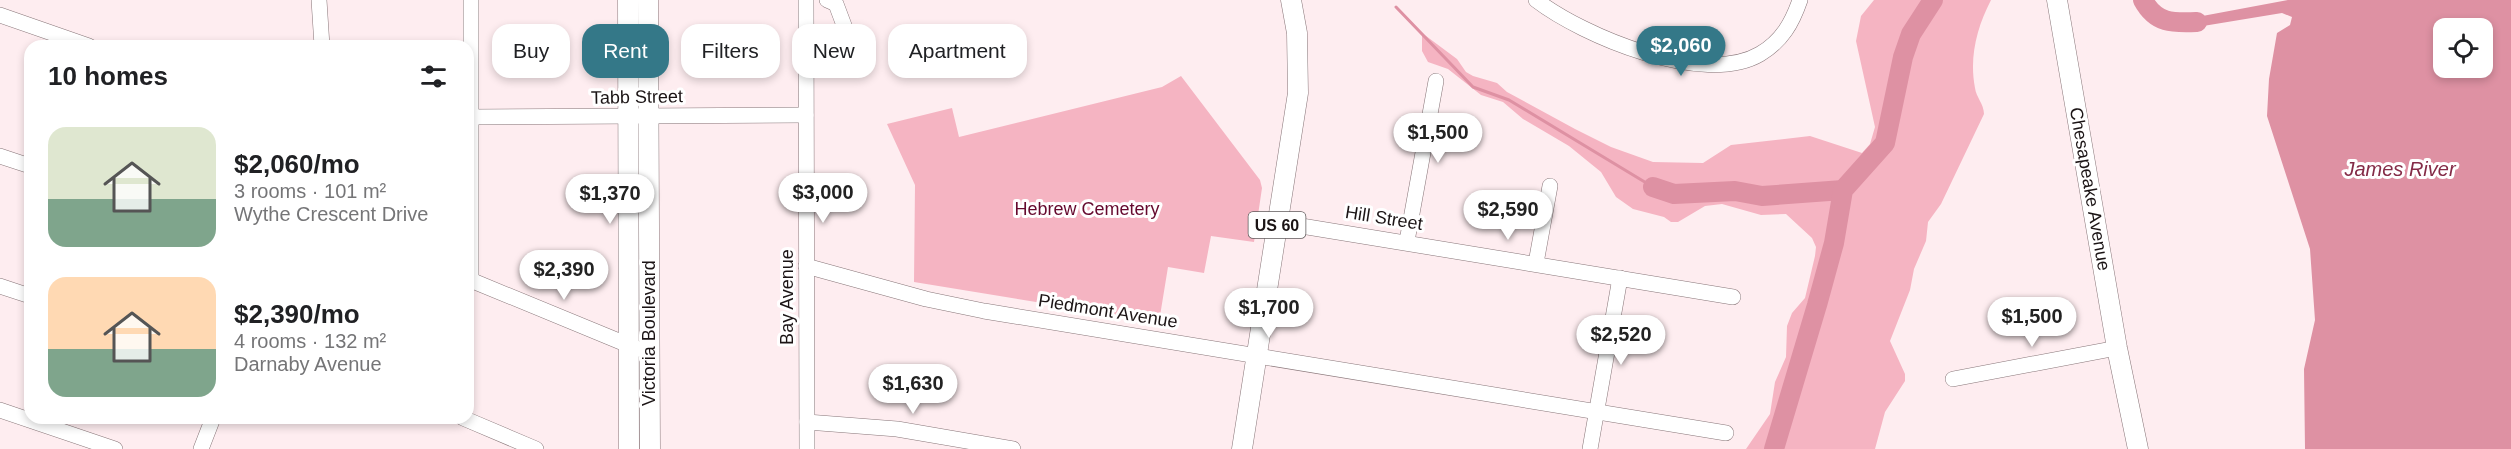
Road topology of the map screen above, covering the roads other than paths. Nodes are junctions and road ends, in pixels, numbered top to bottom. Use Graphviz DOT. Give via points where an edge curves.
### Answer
graph roads {
  1 [pos="319,0"];
  2 [pos="471,0"];
  3 [pos="628,0"];
  4 [pos="648,0"];
  5 [pos="806,0"];
  6 [pos="826,0"];
  7 [pos="1291,0"];
  8 [pos="1536,0"];
  9 [pos="1800,0"];
  10 [pos="2057,0"];
  11 [pos="0,15"];
  12 [pos="844,24"];
  13 [pos="71,40"];
  14 [pos="322,40"];
  15 [pos="470,40"];
  16 [pos="1436,81"];
  17 [pos="806,115"];
  18 [pos="629,116"];
  19 [pos="649,116"];
  20 [pos="474,117"];
  21 [pos="0,156"];
  22 [pos="24,164"];
  23 [pos="1550,186"];
  24 [pos="1277,222"];
  25 [pos="1407,241"];
  26 [pos="1536,263"];
  27 [pos="806,266"];
  28 [pos="1620,278"];
  29 [pos="474,282"];
  30 [pos="0,286"];
  31 [pos="24,294"];
  32 [pos="1733,297"];
  33 [pos="629,346"];
  34 [pos="2117,348"];
  35 [pos="649,353"];
  36 [pos="1257,354"];
  37 [pos="1953,379"];
  38 [pos="0,410"];
  39 [pos="1596,413"];
  40 [pos="24,418"];
  41 [pos="807,422"];
  42 [pos="41,424"];
  43 [pos="211,424"];
  44 [pos="473,424"];
  45 [pos="1726,433"];
  46 [pos="505,443"];
  47 [pos="115,449"];
  48 [pos="201,449"];
  49 [pos="536,449"];
  50 [pos="629,449"];
  51 [pos="650,449"];
  52 [pos="807,449"];
  53 [pos="1013,449"];
  54 [pos="1242,449"];
  55 [pos="1590,449"];
  56 [pos="2138,449"];
  1 -- 14 [label="street"];
  2 -- 15 [label="street"];
  3 -- 18 [label="main road, Victoria Boulevard"];
  4 -- 19 [label="main road, Victoria Boulevard"];
  5 -- 17 [label="street, Bay Avenue"];
  6 -- 12 [label="street" via="836,4"];
  7 -- 24 [label="main road, US 60" via="1297,33 1298,93"];
  8 -- 9 [label="street" via="1613,43 1702,64 1731,63 1759,55 1780,39"];
  10 -- 34 [label="main road, Chesapeake Avenue"];
  11 -- 13 [label="street"];
  16 -- 25 [label="street"];
  17 -- 19 [label="street, Tabb Street"];
  17 -- 27 [label="street, Bay Avenue"];
  18 -- 19 [label="street, Tabb Street"];
  18 -- 20 [label="street, Tabb Street"];
  18 -- 33 [label="main road, Victoria Boulevard"];
  19 -- 35 [label="main road, Victoria Boulevard"];
  21 -- 22 [label="street"];
  23 -- 26 [label="street"];
  24 -- 25 [label="street, Hill Street"];
  24 -- 36 [label="main road, US 60"];
  25 -- 26 [label="street, Hill Street"];
  26 -- 28 [label="street, Hill Street"];
  27 -- 36 [label="street, Piedmont Avenue" via="984,311"];
  27 -- 41 [label="street, Bay Avenue"];
  28 -- 32 [label="street, Hill Street"];
  28 -- 39 [label="street"];
  29 -- 33 [label="street"];
  30 -- 31 [label="street"];
  33 -- 35 [label="street"];
  33 -- 50 [label="main road, Victoria Boulevard"];
  34 -- 37 [label="street"];
  34 -- 56 [label="main road, Chesapeake Avenue"];
  35 -- 51 [label="main road, Victoria Boulevard"];
  36 -- 39 [label="street, Piedmont Avenue"];
  36 -- 54 [label="main road, US 60"];
  38 -- 40 [label="street"];
  39 -- 45 [label="street, Piedmont Avenue"];
  39 -- 55 [label="street"];
  41 -- 52 [label="street, Bay Avenue"];
  41 -- 53 [label="street" via="897,429"];
  42 -- 47 [label="street"];
  43 -- 48 [label="street"];
  44 -- 46 [label="street"];
  46 -- 49 [label="street"];
}
